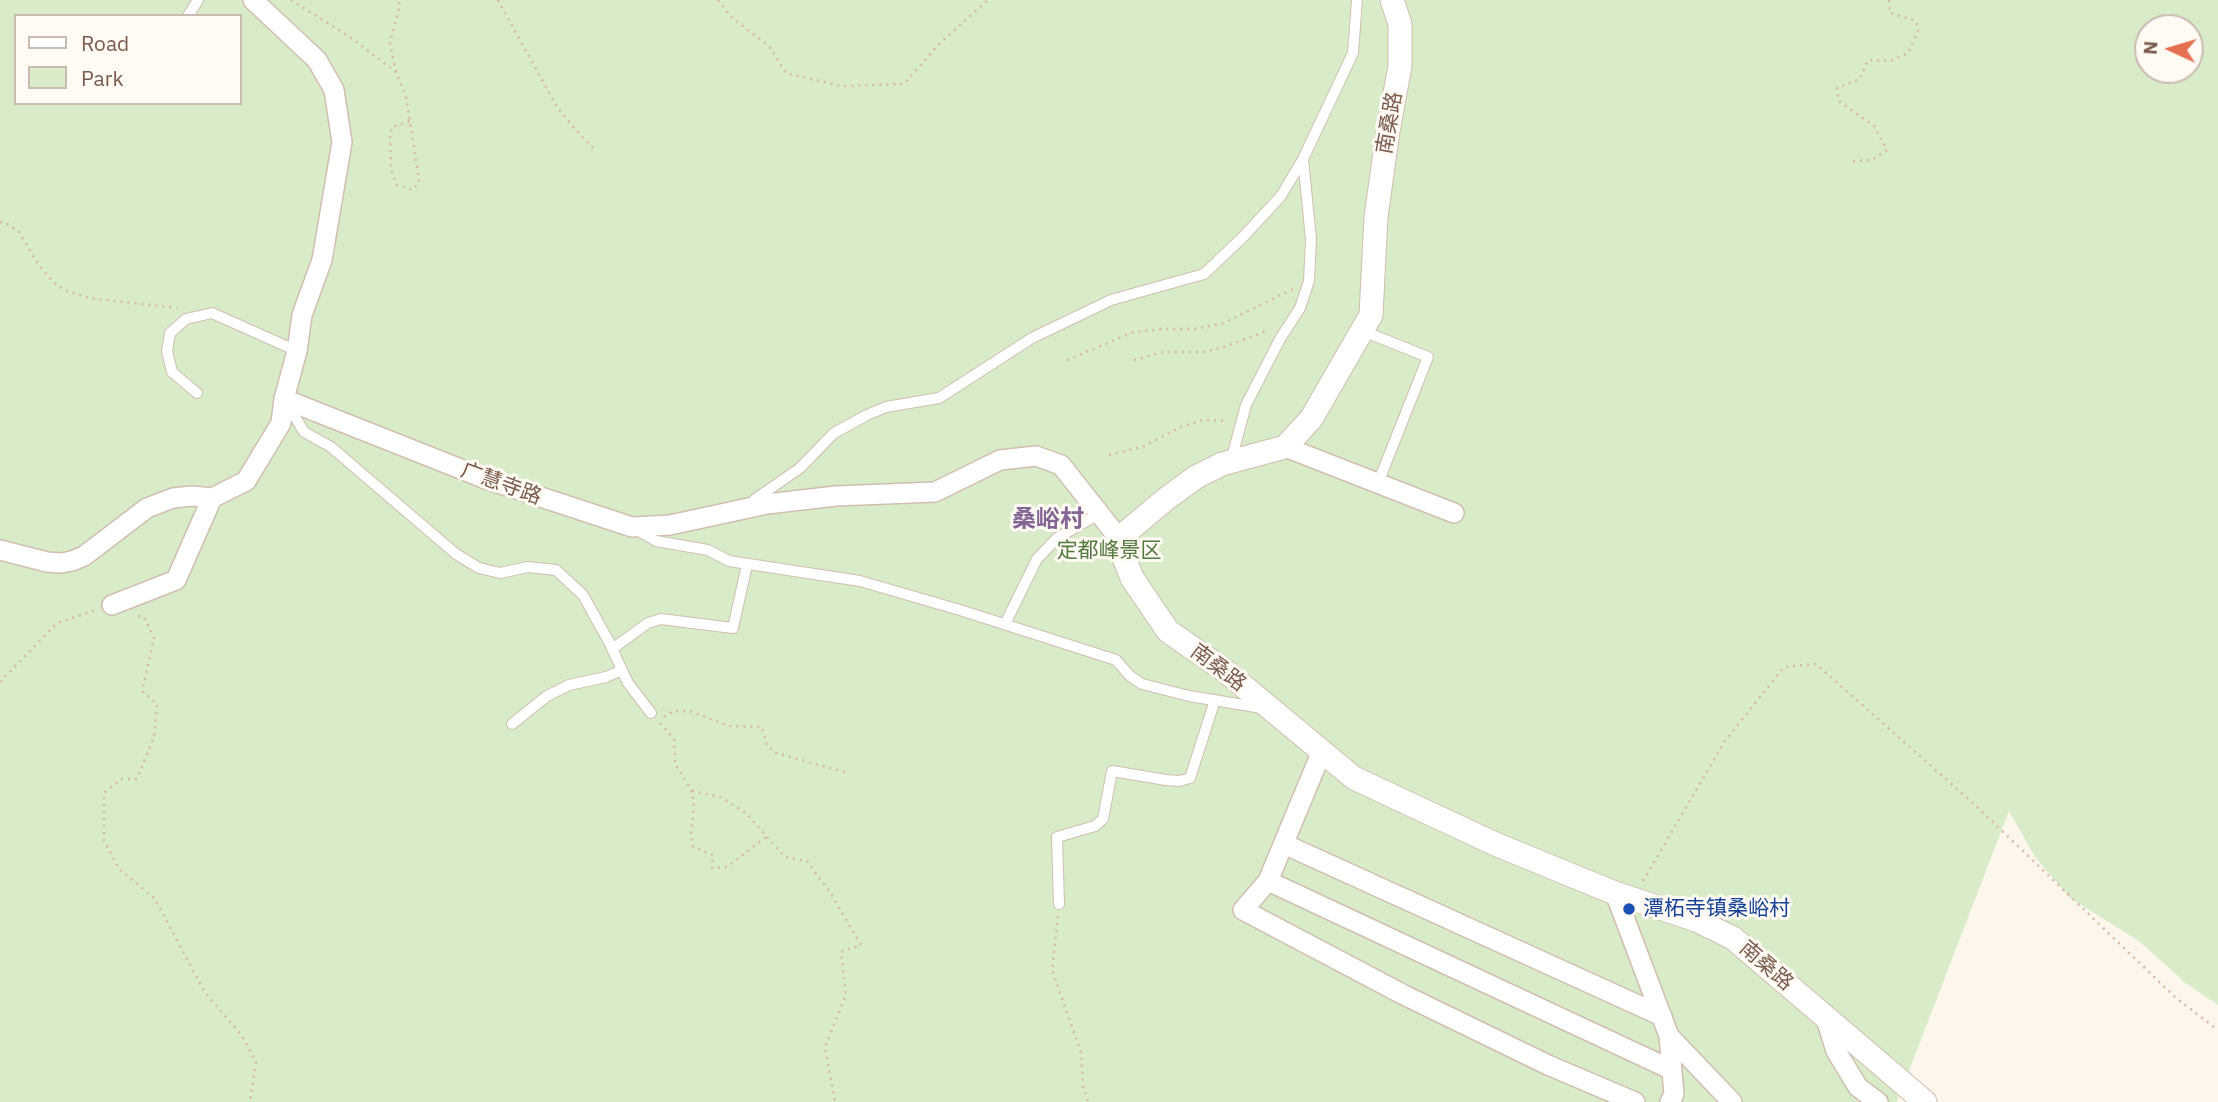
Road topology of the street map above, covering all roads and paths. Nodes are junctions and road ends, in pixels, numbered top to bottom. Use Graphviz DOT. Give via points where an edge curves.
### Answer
graph roads {
  1 [pos="253,0"];
  2 [pos="291,0"];
  3 [pos="398,0"];
  4 [pos="498,0"];
  5 [pos="718,0"];
  6 [pos="988,0"];
  7 [pos="1357,0"];
  8 [pos="1392,0"];
  9 [pos="1889,0"];
  10 [pos="396,72"];
  11 [pos="410,121"];
  12 [pos="593,148"];
  13 [pos="1303,159"];
  14 [pos="1853,161"];
  15 [pos="0,222"];
  16 [pos="1309,281"];
  17 [pos="212,313"];
  18 [pos="1291,321"];
  19 [pos="1363,331"];
  20 [pos="297,351"];
  21 [pos="1068,360"];
  22 [pos="1133,360"];
  23 [pos="197,393"];
  24 [pos="284,399"];
  25 [pos="1241,422"];
  26 [pos="1285,447"];
  27 [pos="1109,455"];
  28 [pos="1231,462"];
  29 [pos="1378,483"];
  30 [pos="212,498"];
  31 [pos="738,510"];
  32 [pos="1454,513"];
  33 [pos="1100,514"];
  34 [pos="632,527"];
  35 [pos="1117,540"];
  36 [pos="0,550"];
  37 [pos="747,565"];
  38 [pos="112,605"];
  39 [pos="1004,624"];
  40 [pos="612,649"];
  41 [pos="622,670"];
  42 [pos="0,681"];
  43 [pos="1215,700"];
  44 [pos="1273,710"];
  45 [pos="651,713"];
  46 [pos="512,724"];
  47 [pos="1322,751"];
  48 [pos="845,772"];
  49 [pos="692,791"];
  50 [pos="766,837"];
  51 [pos="1284,844"];
  52 [pos="1268,881"];
  53 [pos="1624,896"];
  54 [pos="1059,904"];
  55 [pos="1662,1016"];
  56 [pos="1825,1016"];
  57 [pos="2218,1030"];
  58 [pos="1669,1036"];
  59 [pos="1672,1070"];
  60 [pos="1675,1099"];
  61 [pos="250,1102"];
  62 [pos="835,1102"];
  63 [pos="1088,1102"];
  64 [pos="1635,1102"];
  65 [pos="1732,1102"];
  66 [pos="1878,1102"];
  67 [pos="1925,1102"];
  1 -- 20 [label="street" via="317,60 334,90 342,142 322,260 302,315"];
  2 -- 10 [label="path"];
  3 -- 10 [label="path" via="390,43"];
  4 -- 12 [label="path" via="557,107"];
  5 -- 6 [label="path" via="731,17 769,46 786,73 841,86 904,84 939,44"];
  7 -- 13 [label="lane" via="1353,52"];
  8 -- 19 [label="street, 南桑路" via="1400,24 1400,66 1376,217 1371,315"];
  9 -- 14 [label="path" via="1890,13 1916,22 1918,31 1908,53 1891,61 1868,60 1860,79 1837,88 1839,101 1874,126 1887,150 1872,160"];
  10 -- 11 [label="path"];
  11 -- 11 [label="path" via="419,182 413,190 397,185 391,169 392,127"];
  13 -- 16 [label="lane" via="1311,239"];
  13 -- 31 [label="lane" via="1281,196 1204,274 1111,300 1032,338 939,398 867,415 834,433 800,468"];
  15 -- 17 [label="path" via="19,232 36,261 67,291 89,298"];
  16 -- 18 [label="lane"];
  16 -- 21 [label="path" via="1224,323 1134,332"];
  17 -- 20 [label="lane"];
  17 -- 23 [label="lane" via="186,319 170,333 167,351 172,372"];
  18 -- 22 [label="path" via="1221,348 1164,352"];
  18 -- 25 [label="lane"];
  19 -- 26 [label="street, 南桑路" via="1311,419"];
  19 -- 29 [label="lane" via="1428,357"];
  20 -- 24 [label="street"];
  24 -- 30 [label="street" via="281,423 246,481"];
  24 -- 34 [label="street, 广慧寺路" via="486,479"];
  24 -- 40 [label="lane" via="304,432 331,447 456,554 479,568 500,573 556,570 583,595"];
  25 -- 27 [label="path" via="1203,420 1142,447"];
  25 -- 28 [label="lane"];
  26 -- 28 [label="street"];
  26 -- 29 [label="street"];
  28 -- 35 [label="street" via="1196,477"];
  29 -- 32 [label="street"];
  30 -- 36 [label="street" via="173,498 146,508 72,561 47,562"];
  30 -- 38 [label="street" via="176,580"];
  31 -- 33 [label="street, 广慧寺路" via="836,496 935,492 1000,460 1036,456 1061,465"];
  31 -- 34 [label="street, 广慧寺路"];
  33 -- 35 [label="street, 广慧寺路"];
  33 -- 39 [label="lane" via="1057,538 1037,559"];
  34 -- 37 [label="lane" via="656,541 708,550"];
  35 -- 44 [label="street, 南桑路" via="1132,578 1168,631"];
  37 -- 39 [label="lane" via="860,581"];
  37 -- 40 [label="lane" via="733,628 662,619 648,623"];
  38 -- 42 [label="path" via="57,623"];
  38 -- 61 [label="path" via="144,617 154,638 142,691 157,704 154,737 137,779 121,779 104,793 104,841 119,869 155,899 204,991 242,1036 256,1062"];
  39 -- 43 [label="lane" via="1116,660 1142,684"];
  40 -- 41 [label="lane"];
  41 -- 45 [label="lane"];
  41 -- 46 [label="lane" via="569,685"];
  43 -- 44 [label="lane"];
  43 -- 54 [label="lane" via="1190,778 1166,780 1112,771 1102,819 1095,826 1057,837"];
  44 -- 47 [label="street, 南桑路"];
  47 -- 51 [label="street"];
  47 -- 53 [label="street, 南桑路" via="1354,778"];
  48 -- 49 [label="path" via="776,753 767,746 762,727 729,726 690,711 673,711 658,720 674,739 675,764"];
  49 -- 50 [label="path" via="720,797 746,813"];
  49 -- 50 [label="path" via="693,847 713,855 712,868 727,867"];
  50 -- 62 [label="path" via="785,857 807,861 861,945 841,953 846,995 824,1047"];
  51 -- 52 [label="street"];
  51 -- 55 [label="street"];
  52 -- 59 [label="street"];
  52 -- 64 [label="street" via="1242,910 1512,1048"];
  53 -- 55 [label="street"];
  53 -- 56 [label="street, 南桑路" via="1696,919 1733,938"];
  53 -- 57 [label="path" via="1725,741 1784,667 1816,664 1973,803 2176,998"];
  54 -- 63 [label="path" via="1052,970 1082,1052"];
  55 -- 58 [label="street"];
  56 -- 66 [label="street" via="1836,1052 1858,1087"];
  56 -- 67 [label="street, 南桑路"];
  58 -- 59 [label="street"];
  58 -- 65 [label="street"];
  59 -- 60 [label="street"];
}
